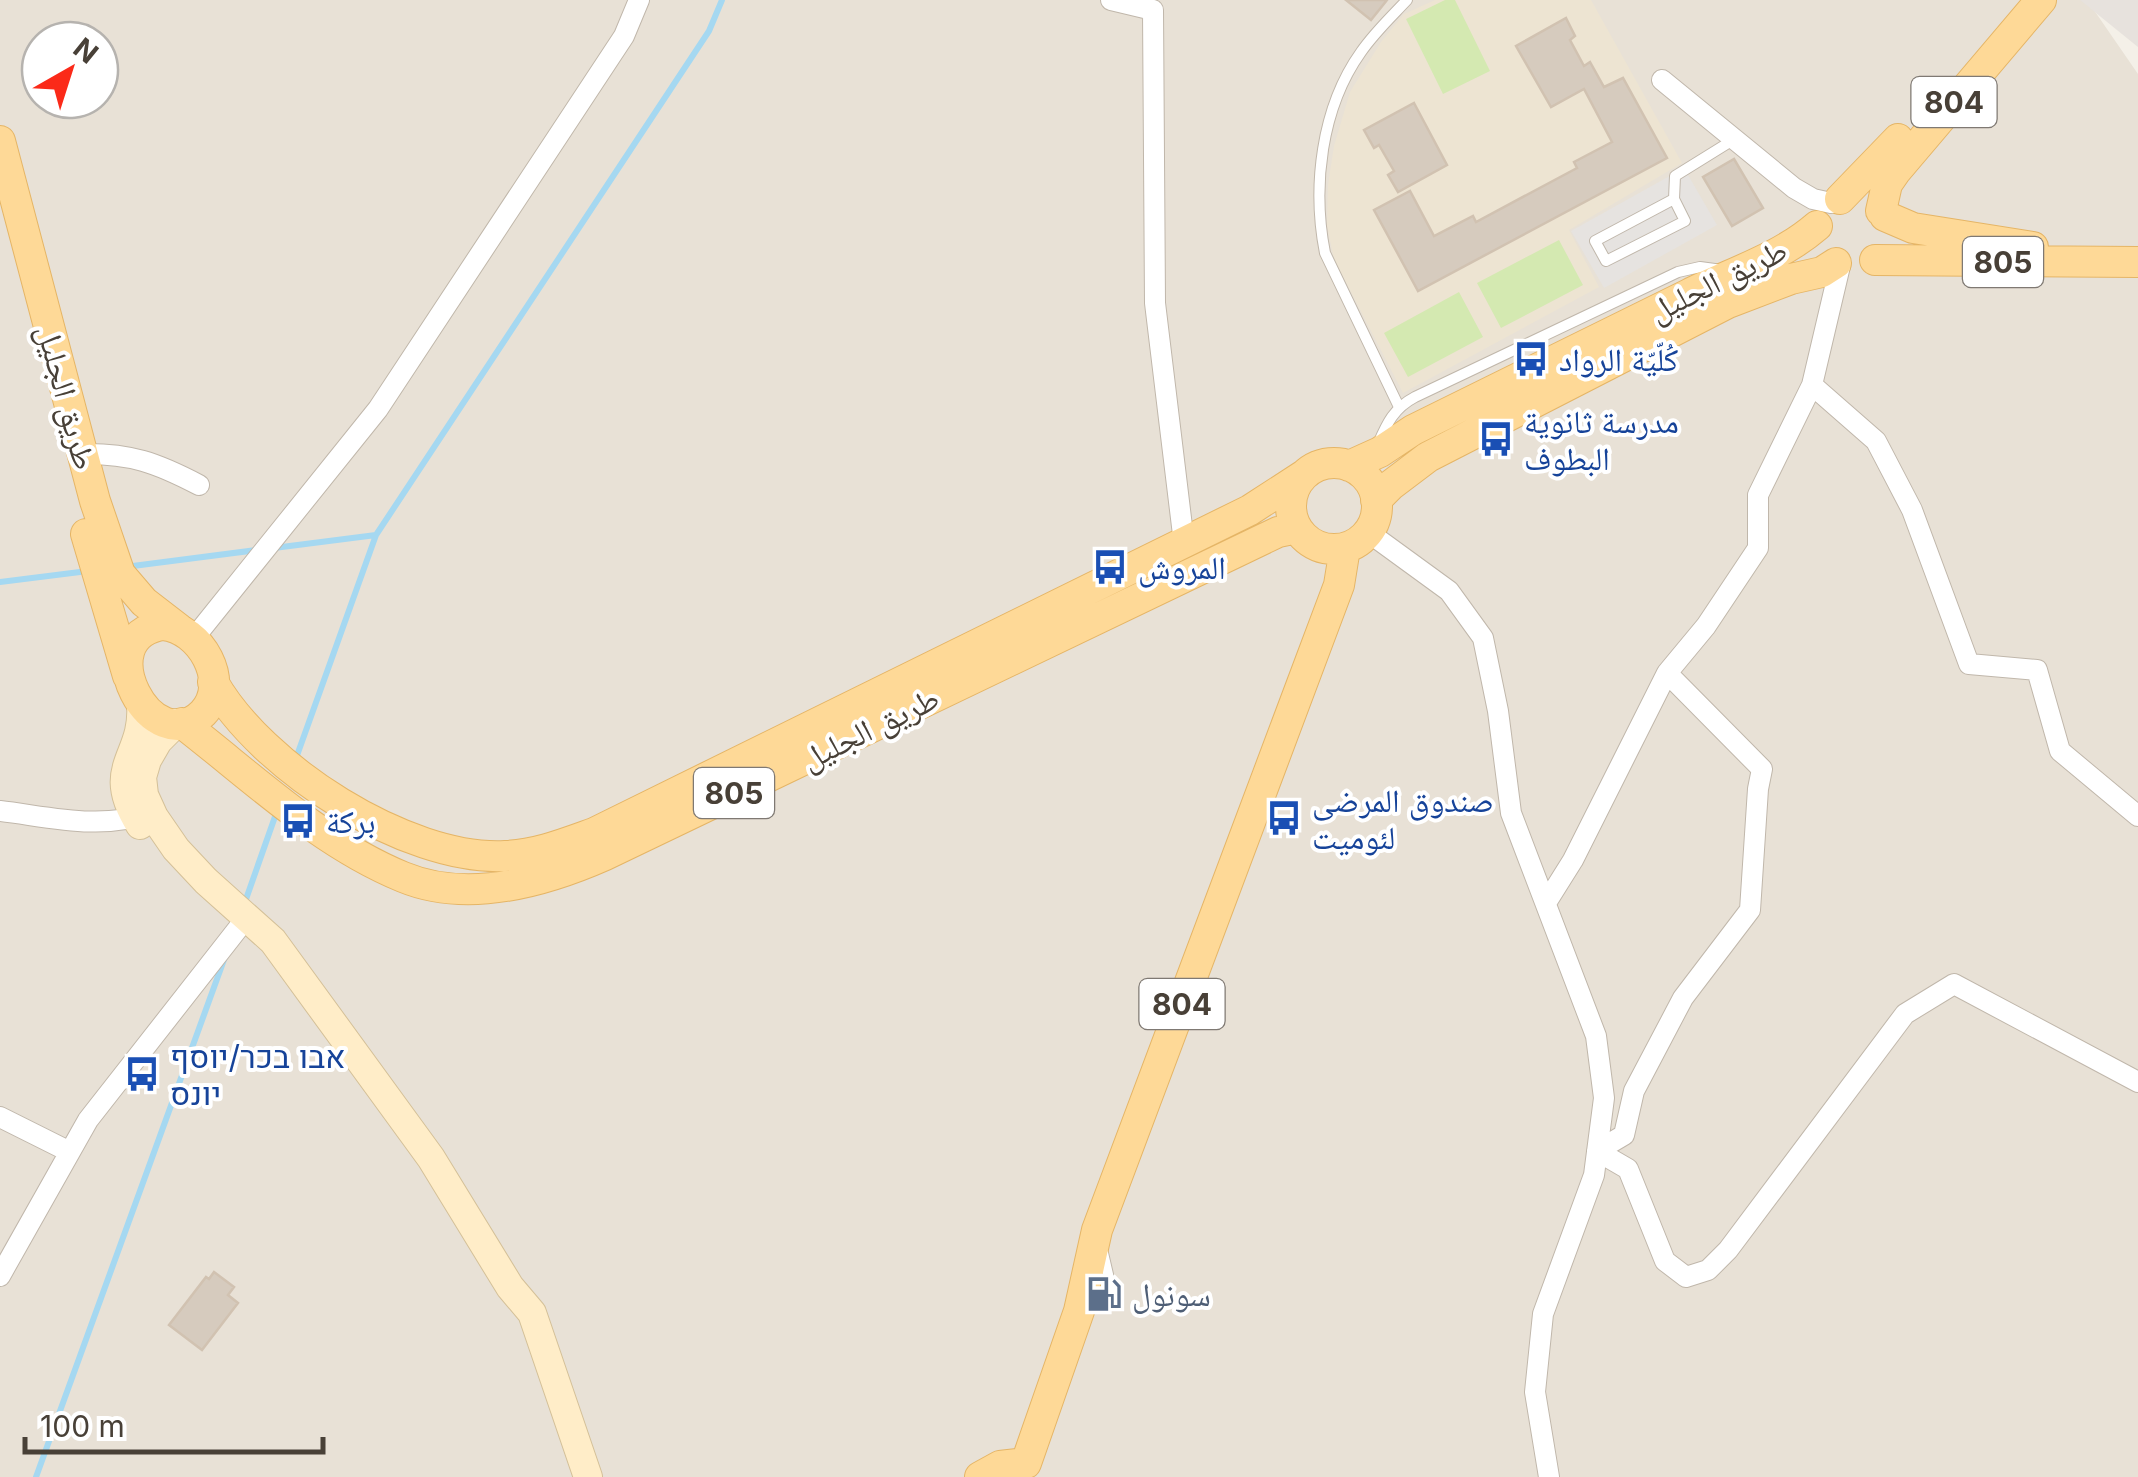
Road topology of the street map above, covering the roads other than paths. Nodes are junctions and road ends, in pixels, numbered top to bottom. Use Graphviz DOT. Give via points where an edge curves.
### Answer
graph roads {
  1 [pos="639,0"];
  2 [pos="1110,0"];
  3 [pos="1407,0"];
  4 [pos="2017,0"];
  5 [pos="2041,0"];
  6 [pos="1155,5"];
  7 [pos="1662,80"];
  8 [pos="1734,139"];
  9 [pos="0,140"];
  10 [pos="1674,198"];
  11 [pos="1827,212"];
  12 [pos="0,213"];
  13 [pos="1883,214"];
  14 [pos="1875,260"];
  15 [pos="2134,262"];
  16 [pos="1838,264"];
  17 [pos="1738,271"];
  18 [pos="1812,386"];
  19 [pos="1399,406"];
  20 [pos="82,454"];
  21 [pos="1361,461"];
  22 [pos="1304,474"];
  23 [pos="199,485"];
  24 [pos="1376,500"];
  25 [pos="1297,528"];
  26 [pos="1357,540"];
  27 [pos="1184,543"];
  28 [pos="187,634"];
  29 [pos="1667,673"];
  30 [pos="128,676"];
  31 [pos="213,682"];
  32 [pos="142,705"];
  33 [pos="179,724"];
  34 [pos="0,811"];
  35 [pos="144,815"];
  36 [pos="2138,816"];
  37 [pos="1546,903"];
  38 [pos="247,916"];
  39 [pos="2138,1082"];
  40 [pos="0,1116"];
  41 [pos="70,1152"];
  42 [pos="1597,1152"];
  43 [pos="0,1276"];
  44 [pos="1025,1470"];
  45 [pos="588,1477"];
  46 [pos="980,1477"];
  47 [pos="1548,1477"];
  1 -- 28 [label="street" via="624,36 378,408"];
  2 -- 6 [label="street"];
  3 -- 19 [label="lane" via="1346,76 1320,170 1325,253"];
  4 -- 11 [label="main road, 804"];
  5 -- 13 [label="main road, 804" via="1896,171"];
  6 -- 27 [label="street" via="1154,303"];
  7 -- 8 [label="street"];
  8 -- 10 [label="lane" via="1675,176"];
  8 -- 11 [label="street"];
  9 -- 20 [label="main road, طريق الجليل / 805"];
  10 -- 10 [label="lane" via="1595,241 1606,261 1685,220"];
  11 -- 13 [label="main road, 805" via="1856,196"];
  11 -- 16 [label="main road" via="1818,243"];
  11 -- 17 [label="main road, طريق الجليل / 805" via="1798,242"];
  12 -- 30 [label="main road, طريق الجليل"];
  13 -- 14 [label="main road" via="1888,240"];
  13 -- 15 [label="main road, 805" via="1913,228"];
  14 -- 15 [label="main road, 805"];
  14 -- 16 [label="main road, 805"];
  16 -- 18 [label="street"];
  16 -- 24 [label="main road, طريق الجليل / 805" via="1728,304 1428,457"];
  17 -- 19 [label="lane" via="1678,272"];
  17 -- 21 [label="main road, طريق الجليل / 805"];
  18 -- 29 [label="street" via="1758,495 1758,548"];
  18 -- 36 [label="street" via="1876,441 1912,510 1969,664 2038,670 2060,751"];
  19 -- 21 [label="lane"];
  20 -- 23 [label="street" via="117,453 156,463"];
  20 -- 28 [label="main road, طريق الجليل / 805" via="120,574"];
  21 -- 22 [label="main road, 805" via="1330,462"];
  21 -- 24 [label="main road"];
  22 -- 25 [label="main road" via="1291,500"];
  22 -- 27 [label="main road, طريق الجليل / 805"];
  24 -- 26 [label="main road" via="1375,520"];
  25 -- 26 [label="main road" via="1318,546"];
  25 -- 33 [label="main road, طريق الجليل / 805" via="540,881 450,888 406,878 349,850"];
  26 -- 37 [label="street" via="1450,591 1483,638 1510,813"];
  26 -- 44 [label="main road, 804" via="1097,1230 1079,1310"];
  27 -- 31 [label="main road, طريق الجليل / 805" via="594,833 506,856 410,840 363,815 242,726"];
  28 -- 30 [label="main road" via="156,626 143,634 132,649"];
  28 -- 31 [label="main road, 805" via="209,660"];
  29 -- 37 [label="street"];
  29 -- 42 [label="street" via="1762,769 1750,910 1683,998 1634,1092 1624,1135"];
  30 -- 32 [label="main road"];
  31 -- 33 [label="main road" via="204,712"];
  32 -- 33 [label="main road, 805" via="158,719"];
  32 -- 35 [label="street" via="124,784 125,798"];
  33 -- 35 [label="street" via="147,760"];
  34 -- 35 [label="street" via="102,821"];
  35 -- 38 [label="street"];
  37 -- 42 [label="street" via="1596,1036 1604,1098"];
  38 -- 41 [label="street"];
  38 -- 45 [label="street" via="273,941 432,1158 532,1313"];
  39 -- 42 [label="street" via="1954,984 1905,1014 1728,1250 1708,1270 1686,1278 1665,1260 1628,1169"];
  40 -- 41 [label="street"];
  41 -- 43 [label="street"];
  42 -- 47 [label="street" via="1543,1314 1535,1392"];
  44 -- 46 [label="main road, 804" via="1000,1466"];
}
